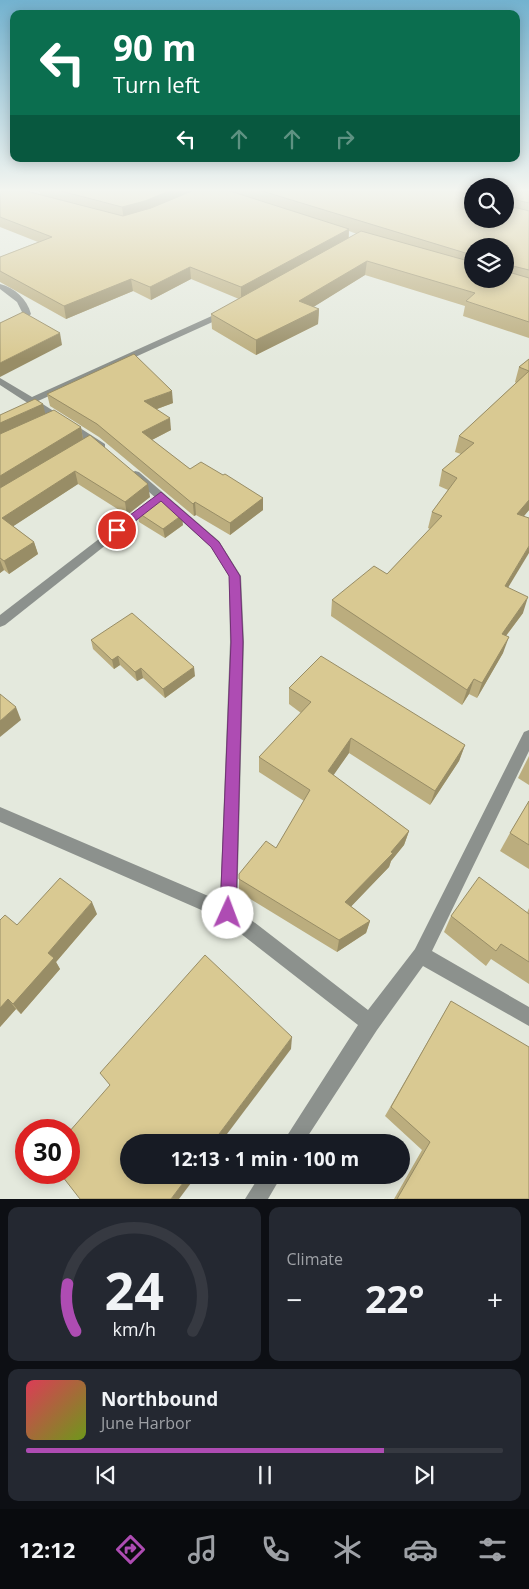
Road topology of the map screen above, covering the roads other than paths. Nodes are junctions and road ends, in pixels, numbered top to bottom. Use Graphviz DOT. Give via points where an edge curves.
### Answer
graph roads {
  1 [pos="0,286"];
  2 [pos="233,309"];
  3 [pos="0,332"];
  4 [pos="0,381"];
  5 [pos="31,401"];
  6 [pos="94,440"];
  7 [pos="78,450"];
  8 [pos="109,452"];
  9 [pos="124,465"];
  10 [pos="161,496"];
  11 [pos="0,622"];
  12 [pos="529,736"];
  13 [pos="0,814"];
  14 [pos="228,913"];
  15 [pos="421,956"];
  16 [pos="529,1017"];
  17 [pos="370,1023"];
  18 [pos="298,1134"];
  19 [pos="266,1184"];
  20 [pos="256,1199"];
  1 -- 3 [label="street" via="11,291 26,306 27,314"];
  2 -- 5 [label="street"];
  4 -- 5 [label="street"];
  5 -- 6 [label="street" via="52,419"];
  6 -- 7 [label="street"];
  6 -- 8 [label="street"];
  9 -- 10 [label="street"];
  10 -- 11 [label="street"];
  10 -- 14 [label="street" via="215,544 235,576 237,642"];
  12 -- 15 [label="street"];
  13 -- 14 [label="street"];
  14 -- 17 [label="street"];
  15 -- 16 [label="street"];
  15 -- 17 [label="street"];
  17 -- 18 [label="street"];
  19 -- 20 [label="street"];
}
